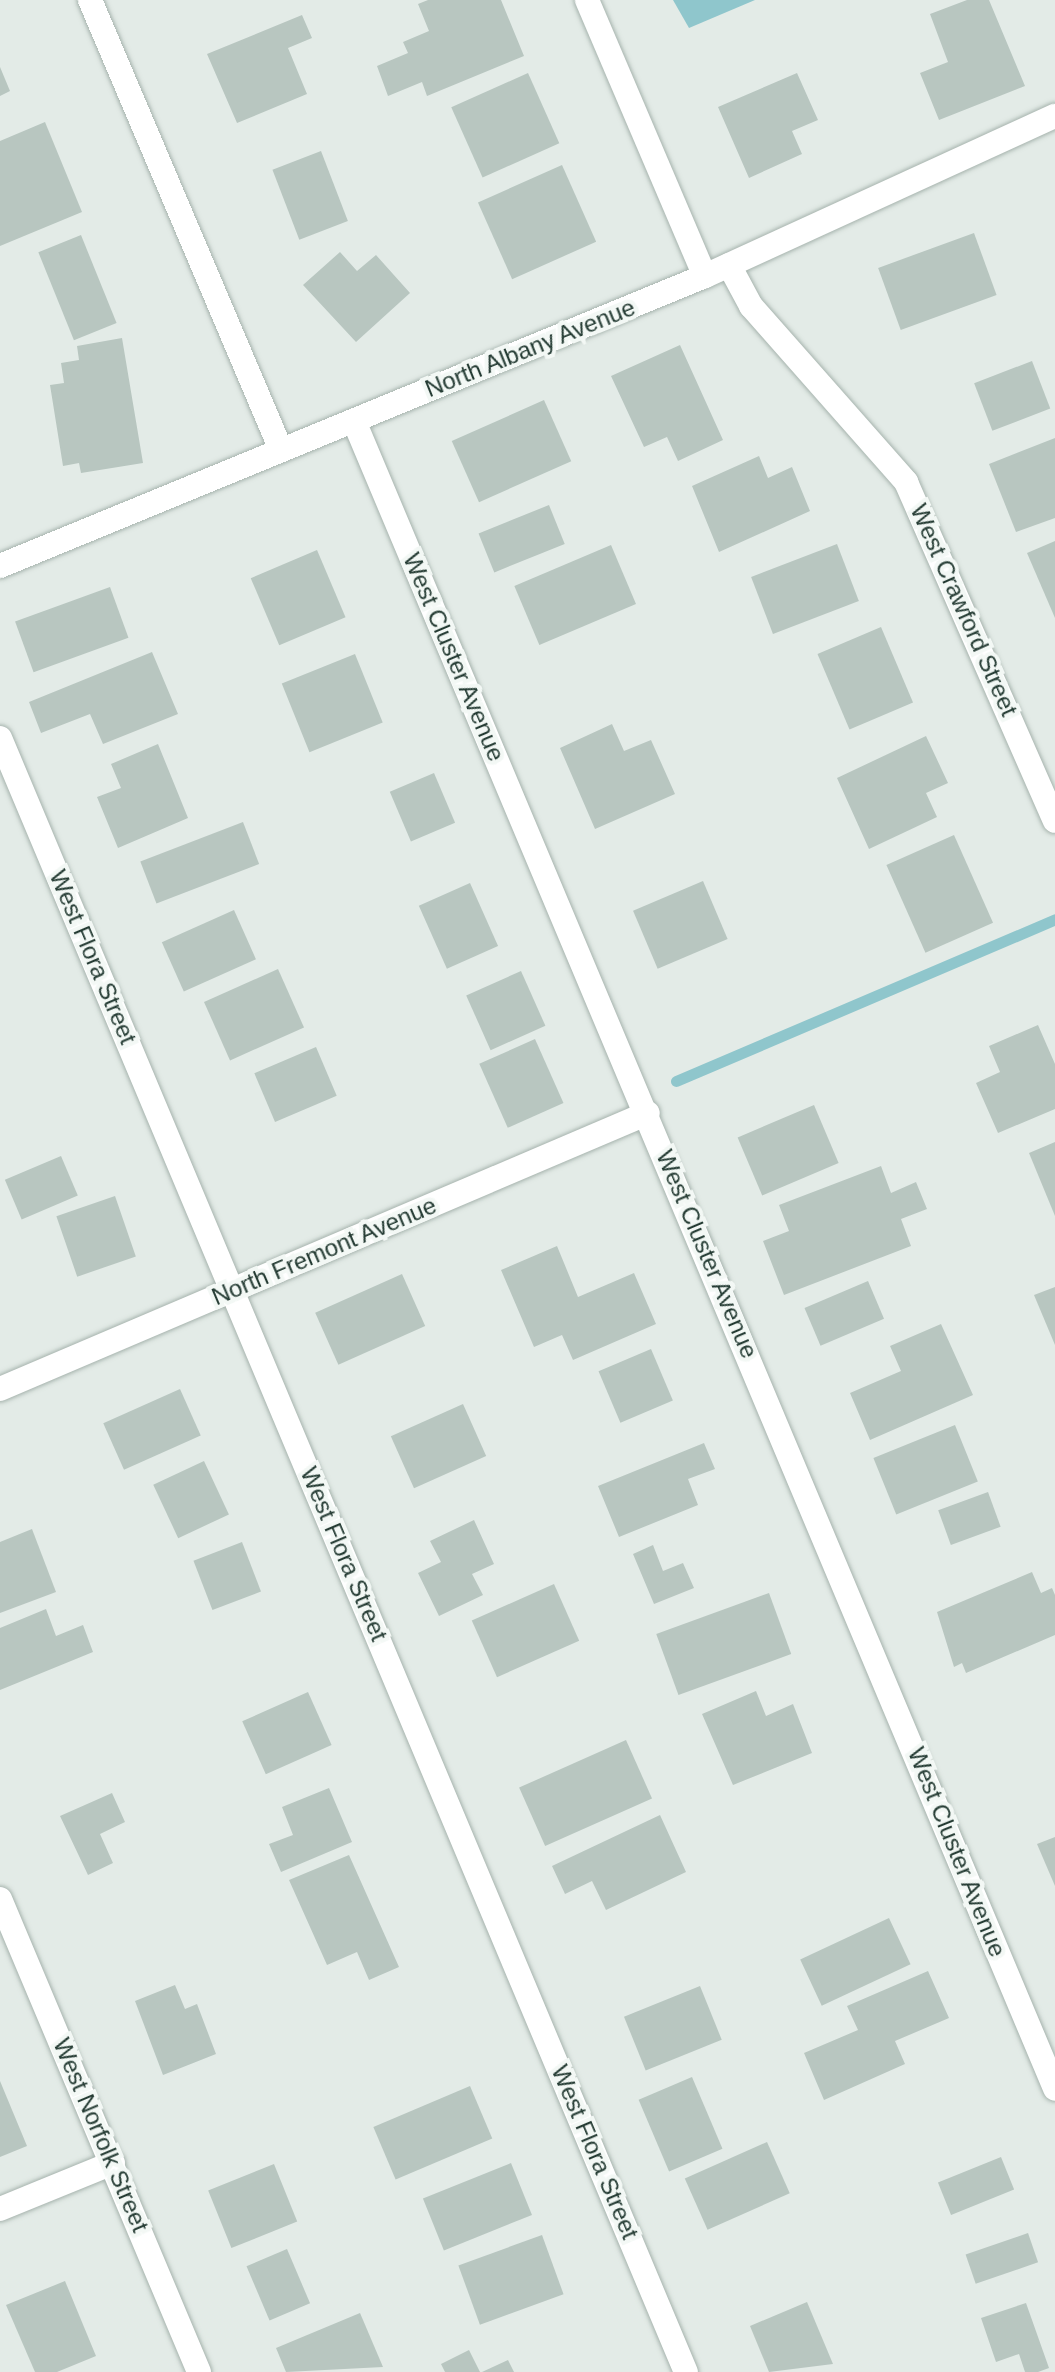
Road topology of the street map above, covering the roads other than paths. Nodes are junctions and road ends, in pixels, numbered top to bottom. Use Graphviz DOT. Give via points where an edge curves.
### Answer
graph roads {
  1 [pos="90,0"];
  2 [pos="587,0"];
  3 [pos="1055,116"];
  4 [pos="729,265"];
  5 [pos="705,276"];
  6 [pos="354,421"];
  7 [pos="281,450"];
  8 [pos="0,566"];
  9 [pos="0,738"];
  10 [pos="1055,821"];
  11 [pos="648,1113"];
  12 [pos="233,1289"];
  13 [pos="0,1389"];
  14 [pos="0,1899"];
  15 [pos="1055,2089"];
  16 [pos="113,2163"];
  17 [pos="0,2209"];
  18 [pos="199,2372"];
  19 [pos="686,2372"];
  1 -- 7 [label="street"];
  2 -- 5 [label="street"];
  3 -- 4 [label="street, North Albany Avenue"];
  4 -- 5 [label="street, North Albany Avenue"];
  4 -- 10 [label="street, West Crawford Street" via="751,306 906,482"];
  5 -- 6 [label="street, North Albany Avenue"];
  6 -- 7 [label="street, North Albany Avenue"];
  6 -- 11 [label="street, West Cluster Avenue"];
  7 -- 8 [label="street, North Albany Avenue"];
  9 -- 12 [label="street, West Flora Street"];
  11 -- 12 [label="street, North Fremont Avenue"];
  11 -- 15 [label="street, West Cluster Avenue"];
  12 -- 13 [label="street, North Fremont Avenue"];
  12 -- 19 [label="street, West Flora Street"];
  14 -- 16 [label="street, West Norfolk Street"];
  16 -- 17 [label="street"];
  16 -- 18 [label="street, West Norfolk Street"];
}
